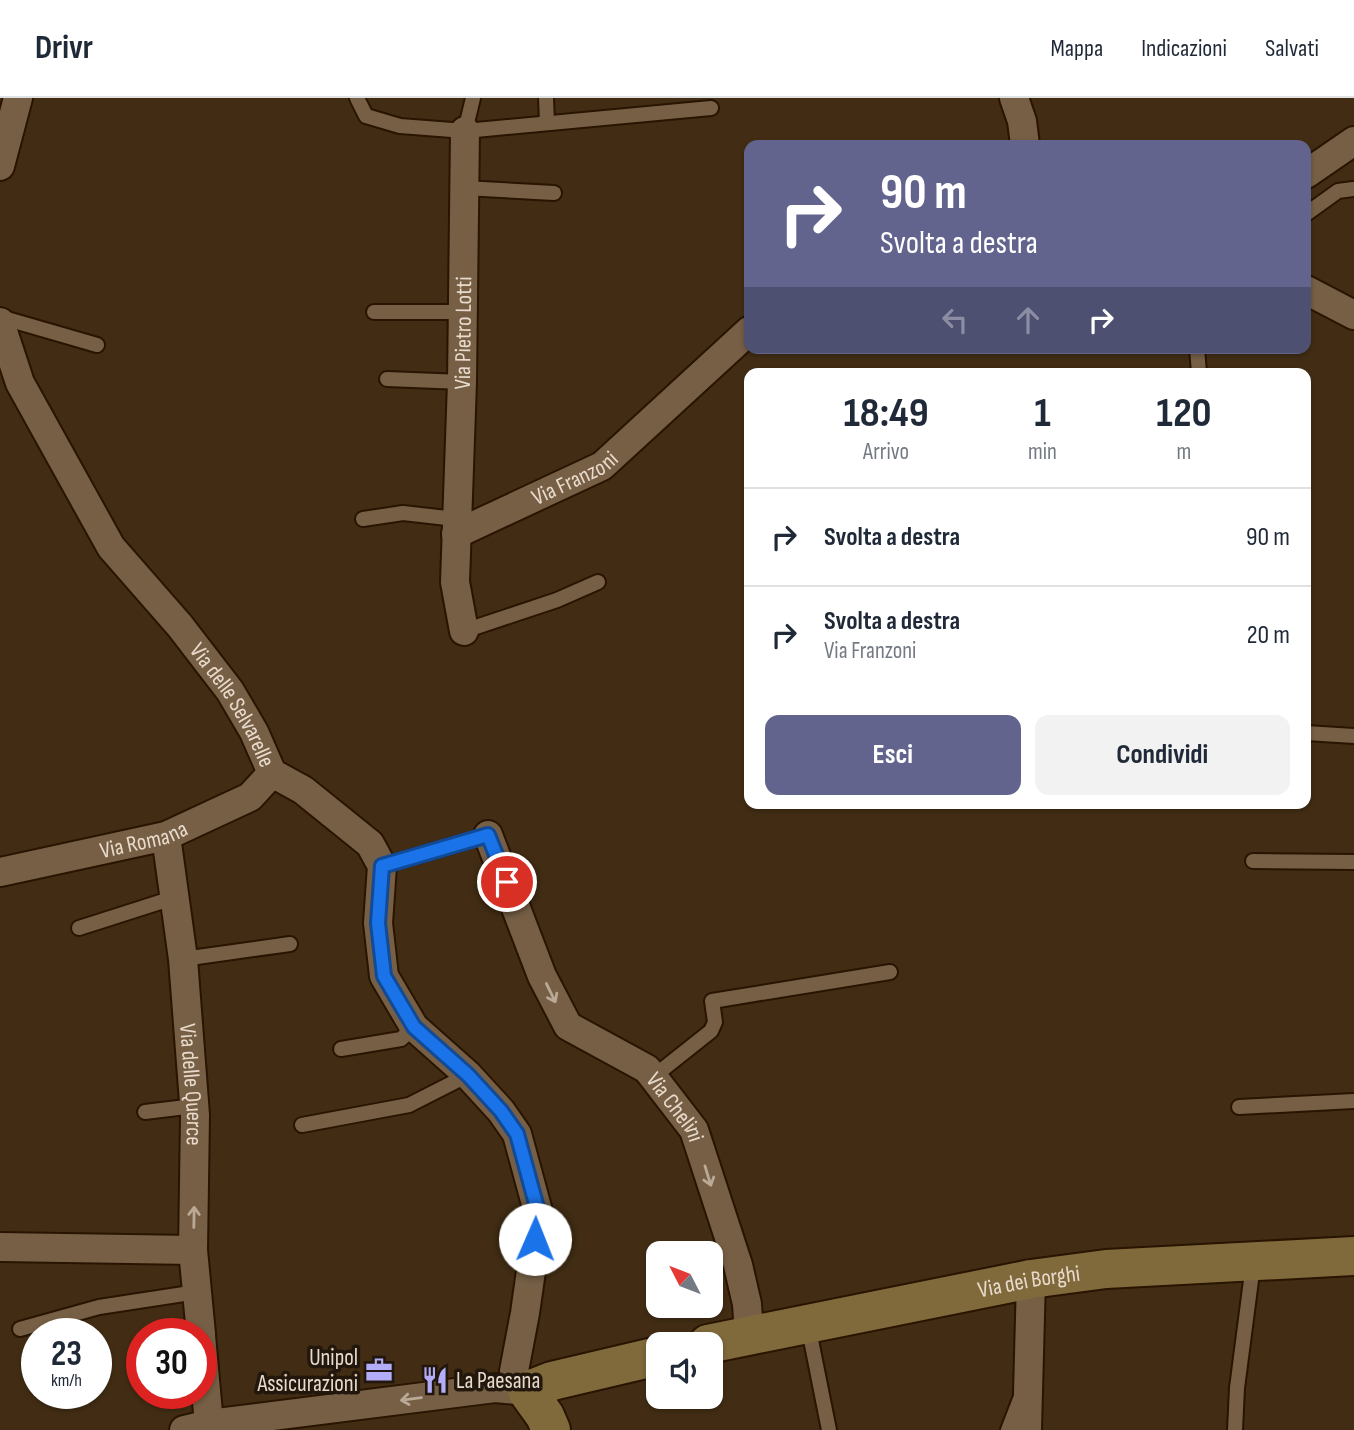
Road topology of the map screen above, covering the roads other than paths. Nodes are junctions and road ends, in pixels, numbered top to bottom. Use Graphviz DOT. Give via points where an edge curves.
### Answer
graph roads {
  1 [pos="18,98"];
  2 [pos="357,98"];
  3 [pos="473,98"];
  4 [pos="546,98"];
  5 [pos="1014,98"];
  6 [pos="711,108"];
  7 [pos="547,123"];
  8 [pos="464,131"];
  9 [pos="1024,140"];
  10 [pos="1354,141"];
  11 [pos="0,166"];
  12 [pos="1311,171"];
  13 [pos="464,188"];
  14 [pos="1353,189"];
  15 [pos="554,193"];
  16 [pos="1311,210"];
  17 [pos="1311,293"];
  18 [pos="463,312"];
  19 [pos="374,313"];
  20 [pos="1354,315"];
  21 [pos="0,320"];
  22 [pos="744,336"];
  23 [pos="97,345"];
  24 [pos="387,379"];
  25 [pos="462,382"];
  26 [pos="363,519"];
  27 [pos="456,526"];
  28 [pos="598,582"];
  29 [pos="464,631"];
  30 [pos="1311,733"];
  31 [pos="1354,736"];
  32 [pos="272,773"];
  33 [pos="488,835"];
  34 [pos="166,836"];
  35 [pos="1253,861"];
  36 [pos="1354,862"];
  37 [pos="382,866"];
  38 [pos="0,872"];
  39 [pos="176,897"];
  40 [pos="79,928"];
  41 [pos="290,944"];
  42 [pos="183,959"];
  43 [pos="890,972"];
  44 [pos="414,1027"];
  45 [pos="341,1049"];
  46 [pos="468,1075"];
  47 [pos="653,1077"];
  48 [pos="1354,1101"];
  49 [pos="194,1106"];
  50 [pos="1239,1107"];
  51 [pos="145,1112"];
  52 [pos="302,1125"];
  53 [pos="0,1247"];
  54 [pos="193,1250"];
  55 [pos="1354,1256"];
  56 [pos="1254,1261"];
  57 [pos="1031,1279"];
  58 [pos="197,1292"];
  59 [pos="199,1318"];
  60 [pos="808,1323"];
  61 [pos="20,1329"];
  62 [pos="749,1334"];
  63 [pos="723,1340"];
  64 [pos="646,1359"];
  65 [pos="521,1381"];
  66 [pos="1028,1382"];
  67 [pos="198,1409"];
  68 [pos="197,1427"];
  69 [pos="551,1430"];
  70 [pos="829,1430"];
  71 [pos="1008,1430"];
  72 [pos="1027,1430"];
  73 [pos="1235,1430"];
  1 -- 11 [label="street"];
  2 -- 8 [label="lane" via="366,116 400,126"];
  3 -- 8 [label="lane"];
  4 -- 7 [label="lane"];
  5 -- 9 [label="street"];
  6 -- 7 [label="lane"];
  7 -- 8 [label="lane"];
  8 -- 13 [label="street, Via Pietro Lotti"];
  10 -- 12 [label="street"];
  13 -- 15 [label="lane"];
  13 -- 18 [label="street, Via Pietro Lotti"];
  14 -- 16 [label="lane" via="1338,191"];
  17 -- 20 [label="street"];
  18 -- 19 [label="lane"];
  18 -- 25 [label="street, Via Pietro Lotti"];
  21 -- 23 [label="lane"];
  21 -- 32 [label="street, Via delle Selvarelle" via="20,383 111,547 230,691"];
  22 -- 27 [label="street, Via Franzoni" via="602,466"];
  24 -- 25 [label="lane"];
  25 -- 27 [label="street, Via Pietro Lotti"];
  26 -- 27 [label="lane" via="403,513"];
  27 -- 29 [label="street" via="455,582"];
  28 -- 29 [label="lane"];
  30 -- 31 [label="lane"];
  32 -- 34 [label="street, Via Romana" via="250,797"];
  32 -- 37 [label="street, Via delle Selvarelle" via="303,790 370,844"];
  33 -- 37 [label="lane"];
  33 -- 47 [label="street, Via Chelini, one-way" via="542,976 568,1026"];
  34 -- 38 [label="street, Via Romana"];
  34 -- 39 [label="street, Via delle Querce"];
  35 -- 36 [label="lane"];
  37 -- 44 [label="street" via="378,923 384,976"];
  39 -- 40 [label="lane"];
  39 -- 42 [label="street, Via delle Querce"];
  41 -- 42 [label="lane"];
  42 -- 49 [label="street, Via delle Querce"];
  43 -- 47 [label="lane" via="712,1001 715,1022 711,1031"];
  44 -- 45 [label="lane" via="401,1038"];
  44 -- 46 [label="street"];
  46 -- 52 [label="lane" via="409,1105"];
  46 -- 65 [label="street" via="517,1134 539,1215"];
  47 -- 62 [label="street, Via Chelini, one-way" via="694,1130 738,1265"];
  48 -- 50 [label="lane"];
  49 -- 51 [label="lane"];
  54 -- 49 [label="street, Via delle Querce, one-way"];
  53 -- 54 [label="street"];
  54 -- 58 [label="street, Via delle Querce"];
  55 -- 56 [label="street, Via dei Borghi"];
  56 -- 57 [label="street, Via dei Borghi" via="1105,1269"];
  56 -- 73 [label="lane"];
  57 -- 60 [label="street, Via dei Borghi"];
  57 -- 66 [label="street"];
  58 -- 59 [label="street, Via delle Querce"];
  58 -- 61 [label="lane" via="99,1307"];
  60 -- 62 [label="street, Via dei Borghi"];
  60 -- 70 [label="lane"];
  62 -- 63 [label="street, Via dei Borghi"];
  64 -- 65 [label="street" via="552,1381"];
  65 -- 68 [label="street, one-way"];
  65 -- 69 [label="street"];
  66 -- 71 [label="lane"];
  66 -- 72 [label="street"];
  67 -- 68 [label="street, Via delle Querce"];
}
